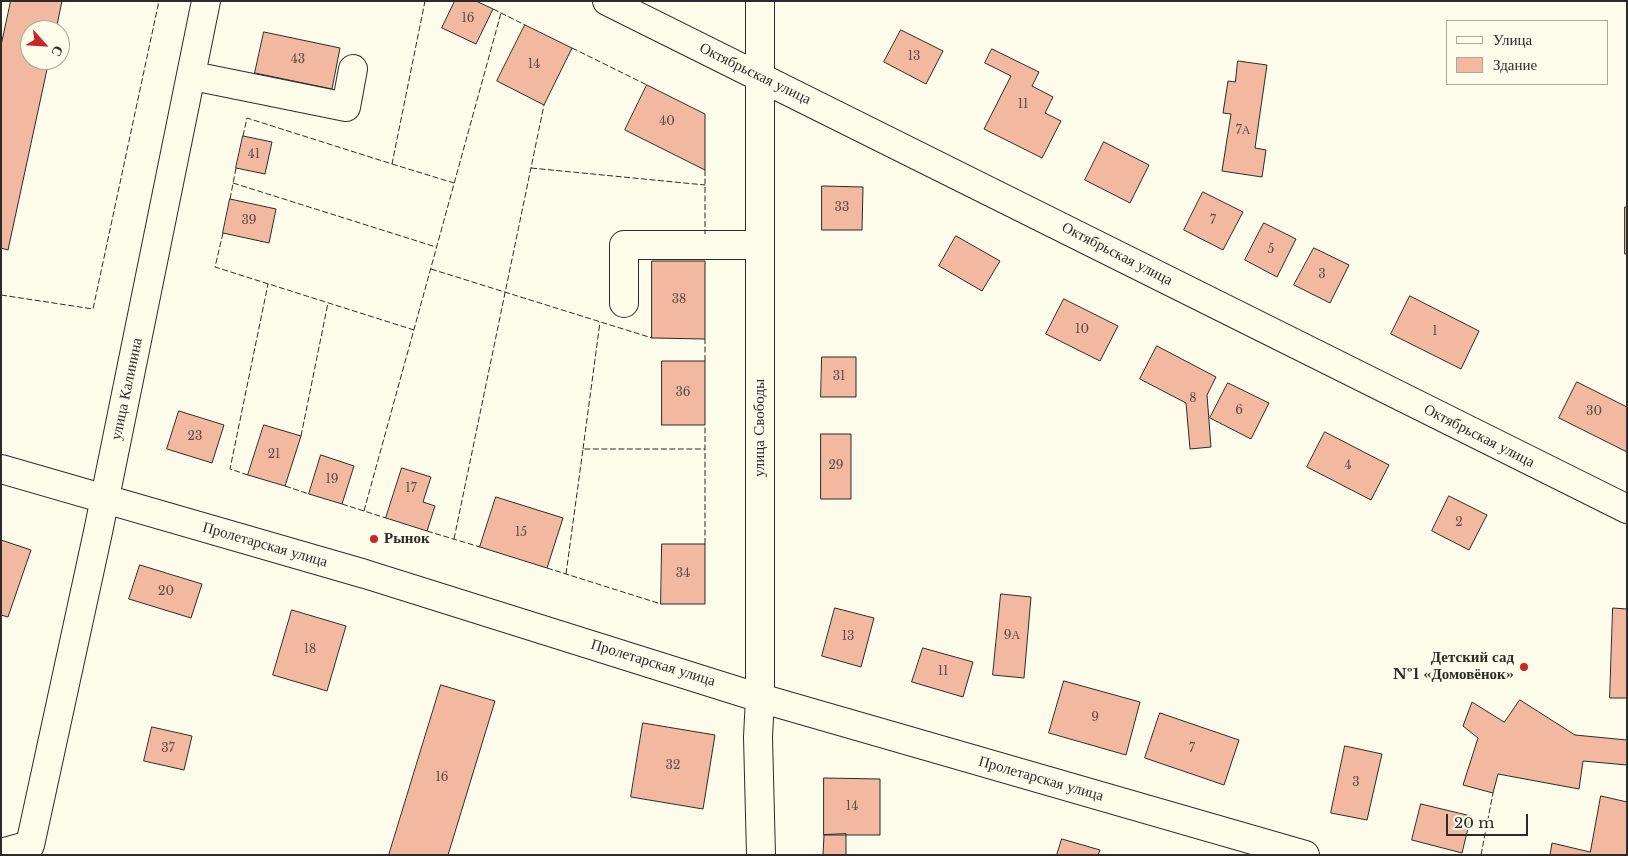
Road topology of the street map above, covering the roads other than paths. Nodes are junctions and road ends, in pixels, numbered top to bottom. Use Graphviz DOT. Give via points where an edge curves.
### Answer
graph roads {
  1 [pos="206,1"];
  2 [pos="607,1"];
  3 [pos="760,1"];
  4 [pos="353,69"];
  5 [pos="759,75"];
  6 [pos="193,76"];
  7 [pos="760,245"];
  8 [pos="624,303"];
  9 [pos="1,469"];
  10 [pos="105,498"];
  11 [pos="1627,509"];
  12 [pos="760,698"];
  13 [pos="1,853"];
  14 [pos="761,855"];
  15 [pos="1305,855"];
  1 -- 6 [label="street, улица Калинина"];
  2 -- 5 [label="street, Октябрьская улица"];
  3 -- 5 [label="street, улица Свободы"];
  4 -- 6 [label="street" via="346,107"];
  5 -- 7 [label="street, улица Свободы"];
  5 -- 11 [label="street, Октябрьская улица"];
  6 -- 10 [label="street, улица Калинина"];
  7 -- 8 [label="street" via="624,245"];
  7 -- 12 [label="street, улица Свободы"];
  9 -- 10 [label="street, Пролетарская улица"];
  10 -- 12 [label="street, Пролетарская улица" via="365,574"];
  10 -- 13 [label="street, улица Калинина" via="30,845"];
  12 -- 14 [label="street, улица Свободы"];
  12 -- 15 [label="street, Пролетарская улица"];
}
